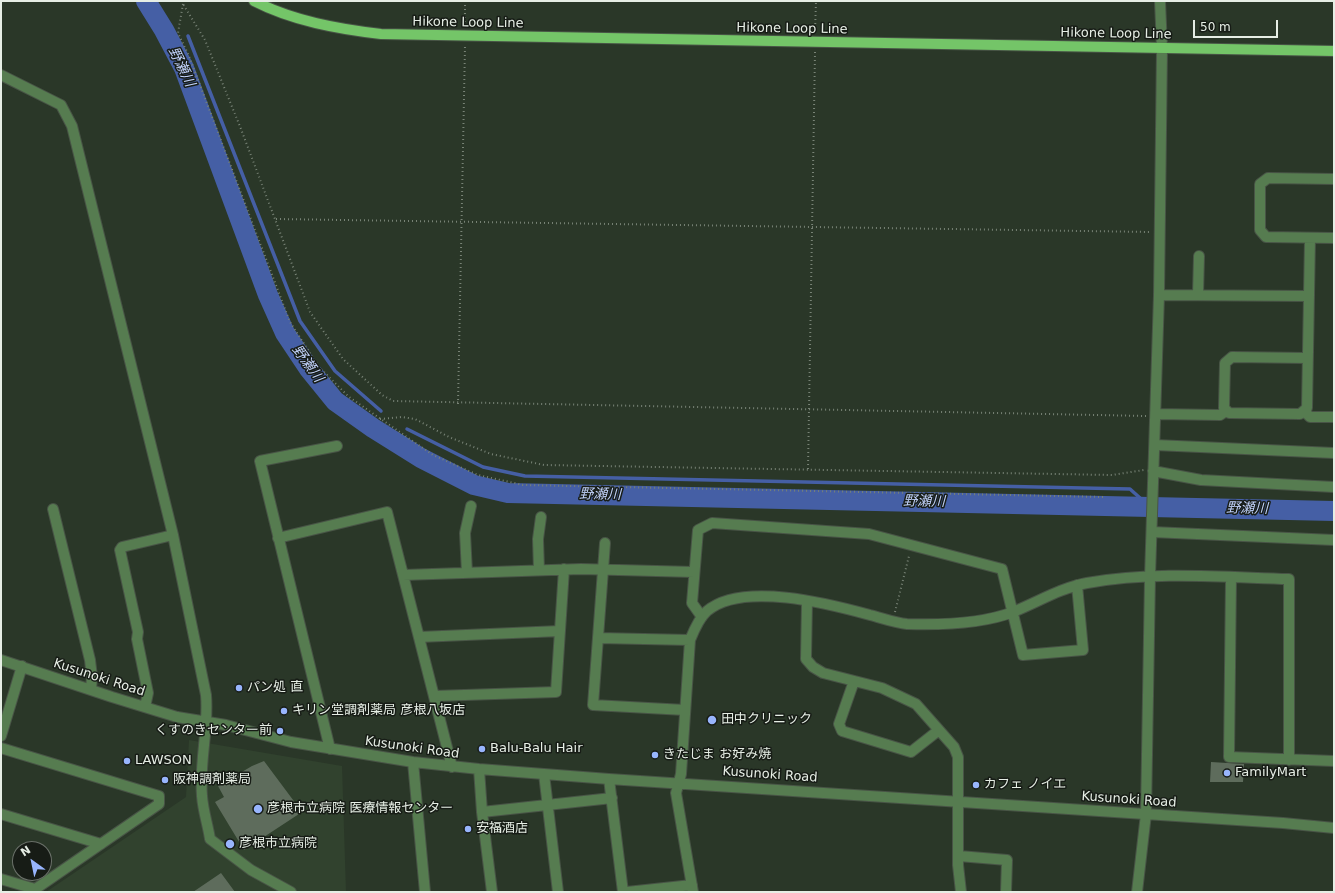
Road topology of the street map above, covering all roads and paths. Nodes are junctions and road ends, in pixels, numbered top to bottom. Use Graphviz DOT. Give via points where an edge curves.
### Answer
graph roads {
  1 [pos="254,1"];
  2 [pos="466,1"];
  3 [pos="816,1"];
  4 [pos="1160,1"];
  5 [pos="183,2"];
  6 [pos="465,36"];
  7 [pos="815,42"];
  8 [pos="1162,48"];
  9 [pos="1334,51"];
  10 [pos="1,75"];
  11 [pos="1334,179"];
  12 [pos="276,219"];
  13 [pos="463,223"];
  14 [pos="812,228"];
  15 [pos="1160,233"];
  16 [pos="1310,238"];
  17 [pos="1334,238"];
  18 [pos="1199,256"];
  19 [pos="1159,295"];
  20 [pos="1198,295"];
  21 [pos="1309,296"];
  22 [pos="1307,358"];
  23 [pos="458,404"];
  24 [pos="809,409"];
  25 [pos="1226,410"];
  26 [pos="1304,411"];
  27 [pos="1156,414"];
  28 [pos="1334,417"];
  29 [pos="379,419"];
  30 [pos="1155,445"];
  31 [pos="337,446"];
  32 [pos="1334,454"];
  33 [pos="808,469"];
  34 [pos="1153,474"];
  35 [pos="1334,487"];
  36 [pos="1103,498"];
  37 [pos="471,506"];
  38 [pos="54,509"];
  39 [pos="541,517"];
  40 [pos="1152,532"];
  41 [pos="173,535"];
  42 [pos="278,538"];
  43 [pos="1334,540"];
  44 [pos="605,543"];
  45 [pos="912,545"];
  46 [pos="564,569"];
  47 [pos="603,569"];
  48 [pos="539,570"];
  49 [pos="694,572"];
  50 [pos="468,573"];
  51 [pos="403,575"];
  52 [pos="1150,577"];
  53 [pos="1231,577"];
  54 [pos="1077,585"];
  55 [pos="807,601"];
  56 [pos="1013,612"];
  57 [pos="702,617"];
  58 [pos="892,620"];
  59 [pos="560,631"];
  60 [pos="419,637"];
  61 [pos="598,638"];
  62 [pos="690,640"];
  63 [pos="1,660"];
  64 [pos="22,666"];
  65 [pos="854,681"];
  66 [pos="91,689"];
  67 [pos="434,696"];
  68 [pos="145,707"];
  69 [pos="685,710"];
  70 [pos="206,722"];
  71 [pos="939,730"];
  72 [pos="1,736"];
  73 [pos="1,748"];
  74 [pos="330,749"];
  75 [pos="1289,760"];
  76 [pos="1334,761"];
  77 [pos="413,762"];
  78 [pos="452,767"];
  79 [pos="480,769"];
  80 [pos="544,774"];
  81 [pos="609,779"];
  82 [pos="679,782"];
  83 [pos="612,798"];
  84 [pos="958,801"];
  85 [pos="547,804"];
  86 [pos="482,812"];
  87 [pos="1,814"];
  88 [pos="1146,814"];
  89 [pos="1334,828"];
  90 [pos="101,844"];
  91 [pos="959,856"];
  92 [pos="1,879"];
  93 [pos="693,889"];
  94 [pos="33,890"];
  95 [pos="291,892"];
  96 [pos="425,892"];
  97 [pos="492,892"];
  98 [pos="558,892"];
  99 [pos="624,892"];
  100 [pos="627,892"];
  101 [pos="961,892"];
  102 [pos="1006,892"];
  103 [pos="1137,892"];
  1 -- 6 [label="main road, Hikone Loop Line" via="301,19 337,28 381,34"];
  2 -- 6 [label="path"];
  3 -- 7 [label="path"];
  4 -- 8 [label="street"];
  5 -- 12 [label="path" via="206,40"];
  5 -- 29 [label="path" via="178,33 290,322 319,367 349,397"];
  6 -- 7 [label="main road, Hikone Loop Line"];
  6 -- 13 [label="path"];
  7 -- 8 [label="main road, Hikone Loop Line"];
  7 -- 14 [label="path"];
  8 -- 9 [label="main road, Hikone Loop Line"];
  8 -- 15 [label="street"];
  10 -- 41 [label="street" via="61,105 72,126"];
  11 -- 16 [label="street" via="1268,178 1260,184 1260,230 1266,238"];
  12 -- 13 [label="path"];
  12 -- 23 [label="path" via="310,312 343,359 382,395 394,402"];
  13 -- 14 [label="path"];
  13 -- 23 [label="path"];
  14 -- 15 [label="path"];
  14 -- 24 [label="path"];
  15 -- 19 [label="street"];
  16 -- 17 [label="street"];
  16 -- 21 [label="street"];
  18 -- 20 [label="street"];
  19 -- 20 [label="street"];
  19 -- 27 [label="street"];
  20 -- 21 [label="street"];
  21 -- 22 [label="street"];
  22 -- 25 [label="street" via="1232,357 1225,363"];
  22 -- 26 [label="street" via="1307,408"];
  23 -- 24 [label="path"];
  24 -- 27 [label="path" via="1146,416"];
  24 -- 33 [label="path"];
  25 -- 26 [label="street" via="1229,413 1300,414"];
  25 -- 27 [label="street" via="1220,415"];
  26 -- 28 [label="street" via="1310,417"];
  27 -- 30 [label="street"];
  29 -- 33 [label="path" via="415,419 449,437 491,454 544,464"];
  29 -- 36 [label="path" via="432,454 478,475 523,485"];
  30 -- 32 [label="street"];
  30 -- 34 [label="street"];
  31 -- 42 [label="street" via="260,461"];
  33 -- 34 [label="path" via="1112,474 1139,470"];
  34 -- 35 [label="street" via="1201,480"];
  34 -- 40 [label="street"];
  37 -- 50 [label="street" via="465,533"];
  38 -- 66 [label="street" via="90,660"];
  39 -- 48 [label="street" via="538,539"];
  40 -- 43 [label="street"];
  40 -- 52 [label="street"];
  41 -- 68 [label="street" via="122,547 120,550 148,693"];
  41 -- 70 [label="street" via="206,695"];
  42 -- 51 [label="street" via="388,512"];
  42 -- 74 [label="street"];
  44 -- 47 [label="street"];
  45 -- 49 [label="street" via="869,534 712,523 698,530"];
  45 -- 56 [label="street" via="1002,569"];
  45 -- 58 [label="path"];
  46 -- 47 [label="street"];
  46 -- 48 [label="street"];
  46 -- 59 [label="street"];
  47 -- 49 [label="street"];
  47 -- 61 [label="street"];
  48 -- 50 [label="street"];
  49 -- 57 [label="street" via="692,602"];
  50 -- 51 [label="street"];
  51 -- 60 [label="street"];
  52 -- 53 [label="street" via="1188,574"];
  52 -- 54 [label="street"];
  52 -- 88 [label="street"];
  53 -- 75 [label="street" via="1289,579"];
  53 -- 75 [label="street" via="1229,758"];
  54 -- 56 [label="street"];
  54 -- 56 [label="street" via="1083,650 1023,655"];
  55 -- 57 [label="street" via="748,596 731,598 708,610"];
  55 -- 58 [label="street"];
  55 -- 65 [label="street" via="806,659 823,673"];
  56 -- 58 [label="street" via="988,619 935,625 904,624"];
  57 -- 62 [label="street"];
  59 -- 60 [label="street"];
  59 -- 67 [label="street" via="556,692"];
  60 -- 67 [label="street"];
  61 -- 62 [label="street"];
  61 -- 69 [label="street" via="593,705"];
  62 -- 69 [label="street"];
  63 -- 64 [label="street, Kusunoki Road"];
  64 -- 66 [label="street, Kusunoki Road"];
  64 -- 72 [label="street"];
  65 -- 71 [label="street" via="882,688 916,704"];
  65 -- 71 [label="street" via="839,724 842,730 911,752"];
  66 -- 68 [label="street, Kusunoki Road"];
  67 -- 78 [label="street"];
  68 -- 70 [label="street, Kusunoki Road"];
  69 -- 82 [label="street"];
  70 -- 74 [label="street, Kusunoki Road"];
  70 -- 95 [label="street" via="202,797 210,839 251,870"];
  71 -- 84 [label="street" via="954,747 958,757"];
  73 -- 90 [label="street" via="159,796 159,804"];
  74 -- 77 [label="street, Kusunoki Road"];
  75 -- 76 [label="street"];
  77 -- 78 [label="street, Kusunoki Road"];
  77 -- 96 [label="street"];
  78 -- 79 [label="street, Kusunoki Road"];
  79 -- 80 [label="street, Kusunoki Road"];
  79 -- 86 [label="street"];
  80 -- 81 [label="street, Kusunoki Road"];
  80 -- 85 [label="street"];
  81 -- 82 [label="street, Kusunoki Road"];
  81 -- 83 [label="street"];
  82 -- 84 [label="street, Kusunoki Road"];
  82 -- 93 [label="street" via="676,793"];
  83 -- 85 [label="street"];
  83 -- 99 [label="street"];
  84 -- 88 [label="street, Kusunoki Road"];
  84 -- 91 [label="street"];
  85 -- 86 [label="street"];
  85 -- 98 [label="street"];
  86 -- 97 [label="street"];
  87 -- 90 [label="street"];
  88 -- 89 [label="street, Kusunoki Road"];
  88 -- 103 [label="street"];
  90 -- 94 [label="street"];
  91 -- 101 [label="street"];
  91 -- 102 [label="street" via="1007,860"];
  92 -- 94 [label="street"];
  93 -- 100 [label="street"];
}
